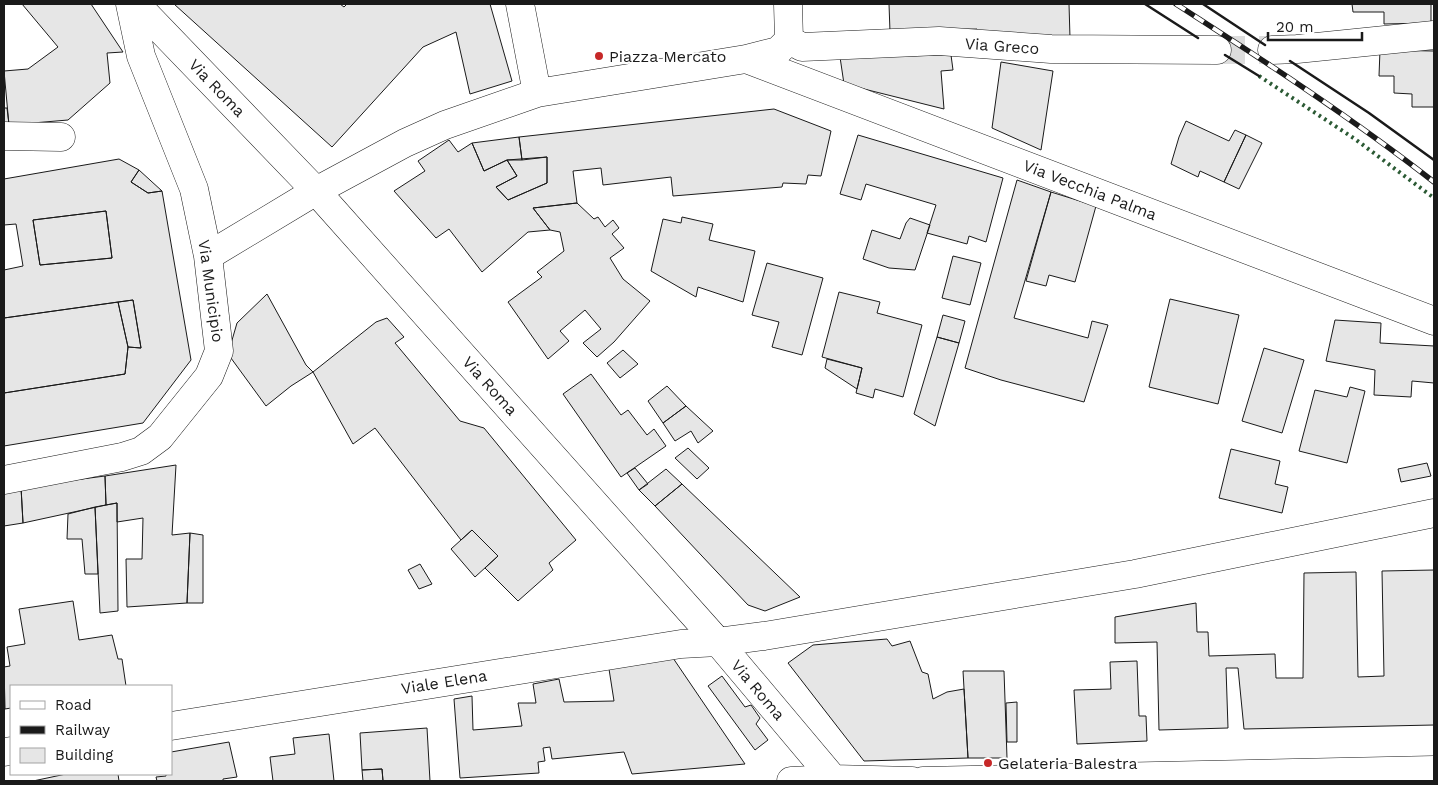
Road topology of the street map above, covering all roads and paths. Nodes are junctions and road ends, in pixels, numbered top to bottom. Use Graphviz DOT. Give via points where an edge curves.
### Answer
graph roads {
  1 [pos="130,4"];
  2 [pos="136,4"];
  3 [pos="520,4"];
  4 [pos="788,4"];
  5 [pos="1434,35"];
  6 [pos="789,40"];
  7 [pos="1217,50"];
  8 [pos="1272,50"];
  9 [pos="746,59"];
  10 [pos="537,93"];
  11 [pos="4,136"];
  12 [pos="61,137"];
  13 [pos="316,191"];
  14 [pos="208,256"];
  15 [pos="1434,322"];
  16 [pos="4,480"];
  17 [pos="1434,513"];
  18 [pos="718,642"];
  19 [pos="172,726"];
  20 [pos="1434,770"];
  21 [pos="834,780"];
  22 [pos="791,781"];
  23 [pos="912,781"];
  24 [pos="923,781"];
  1 -- 14 [label="street, Via Municipio" via="141,56 194,189"];
  2 -- 13 [label="street, Via Roma"];
  3 -- 10 [label="street"];
  4 -- 6 [label="street"];
  5 -- 8 [label="street"];
  6 -- 7 [label="street, Via Greco" via="802,47 939,41 1051,49"];
  6 -- 9 [label="street" via="778,51"];
  9 -- 10 [label="street"];
  9 -- 15 [label="street, Via Vecchia Palma"];
  10 -- 13 [label="street" via="405,143"];
  11 -- 12 [label="street"];
  13 -- 14 [label="street"];
  13 -- 18 [label="street, Via Roma"];
  14 -- 16 [label="street, Via Municipio" via="219,351 209,376 160,437 140,451 122,458"];
  17 -- 18 [label="street, Viale Elena" via="1134,574"];
  18 -- 19 [label="street, Viale Elena" via="681,644"];
  18 -- 21 [label="street, Via Roma"];
  20 -- 24 [label="street"];
  21 -- 22 [label="street"];
  21 -- 23 [label="street"];
}
